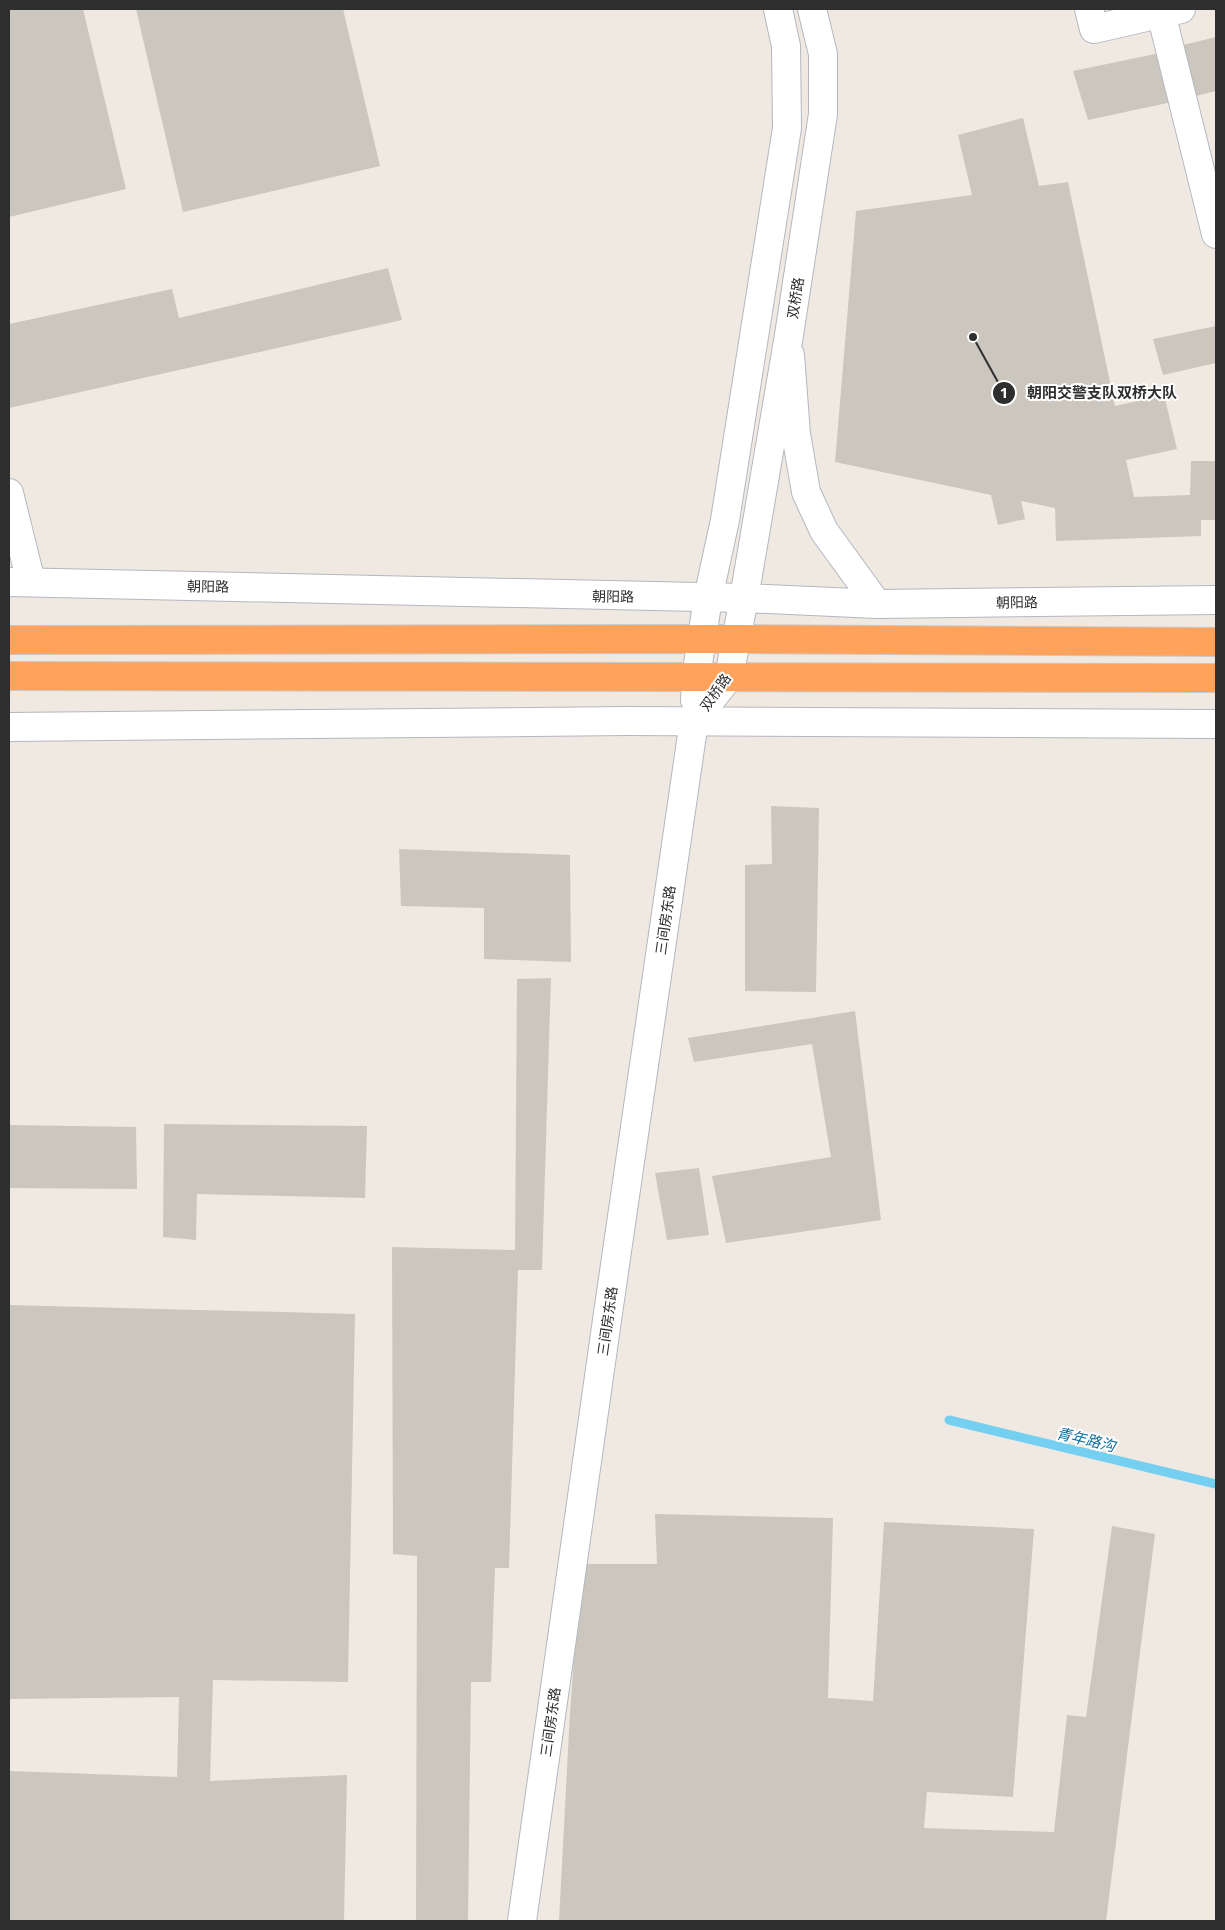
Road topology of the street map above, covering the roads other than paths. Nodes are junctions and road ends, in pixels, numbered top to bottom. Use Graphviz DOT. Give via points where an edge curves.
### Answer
graph roads {
  1 [pos="778,9"];
  2 [pos="812,9"];
  3 [pos="1089,9"];
  4 [pos="1171,11"];
  5 [pos="1216,234"];
  6 [pos="789,335"];
  7 [pos="9,493"];
  8 [pos="20,582"];
  9 [pos="708,598"];
  10 [pos="744,598"];
  11 [pos="1216,600"];
  12 [pos="877,604"];
  13 [pos="703,639"];
  14 [pos="737,639"];
  15 [pos="9,640"];
  16 [pos="1216,642"];
  17 [pos="9,676"];
  18 [pos="696,677"];
  19 [pos="729,677"];
  20 [pos="1216,678"];
  21 [pos="694,721"];
  22 [pos="1216,724"];
  23 [pos="9,727"];
  24 [pos="522,1921"];
  1 -- 9 [label="street, 双桥路" via="786,46 787,128 726,520"];
  2 -- 6 [label="street, 双桥路" via="822,54 823,114"];
  3 -- 4 [label="street" via="1094,29"];
  4 -- 5 [label="street"];
  6 -- 10 [label="street, 双桥路"];
  6 -- 12 [label="street" via="796,434 806,492 824,531"];
  7 -- 8 [label="street"];
  8 -- 9 [label="street, 朝阳路"];
  9 -- 10 [label="street, 朝阳路"];
  9 -- 13 [label="street, 双桥路"];
  10 -- 12 [label="street, 朝阳路"];
  10 -- 14 [label="street, 双桥路"];
  11 -- 12 [label="street, 朝阳路"];
  13 -- 14 [label="highway"];
  13 -- 15 [label="highway"];
  13 -- 18 [label="street, 双桥路"];
  14 -- 16 [label="highway"];
  14 -- 19 [label="street, 双桥路"];
  17 -- 18 [label="highway"];
  18 -- 19 [label="highway"];
  18 -- 21 [label="street, 双桥路"];
  19 -- 20 [label="highway"];
  19 -- 21 [label="street, 双桥路"];
  21 -- 22 [label="street"];
  21 -- 23 [label="street"];
  21 -- 24 [label="street, 三间房东路"];
}
